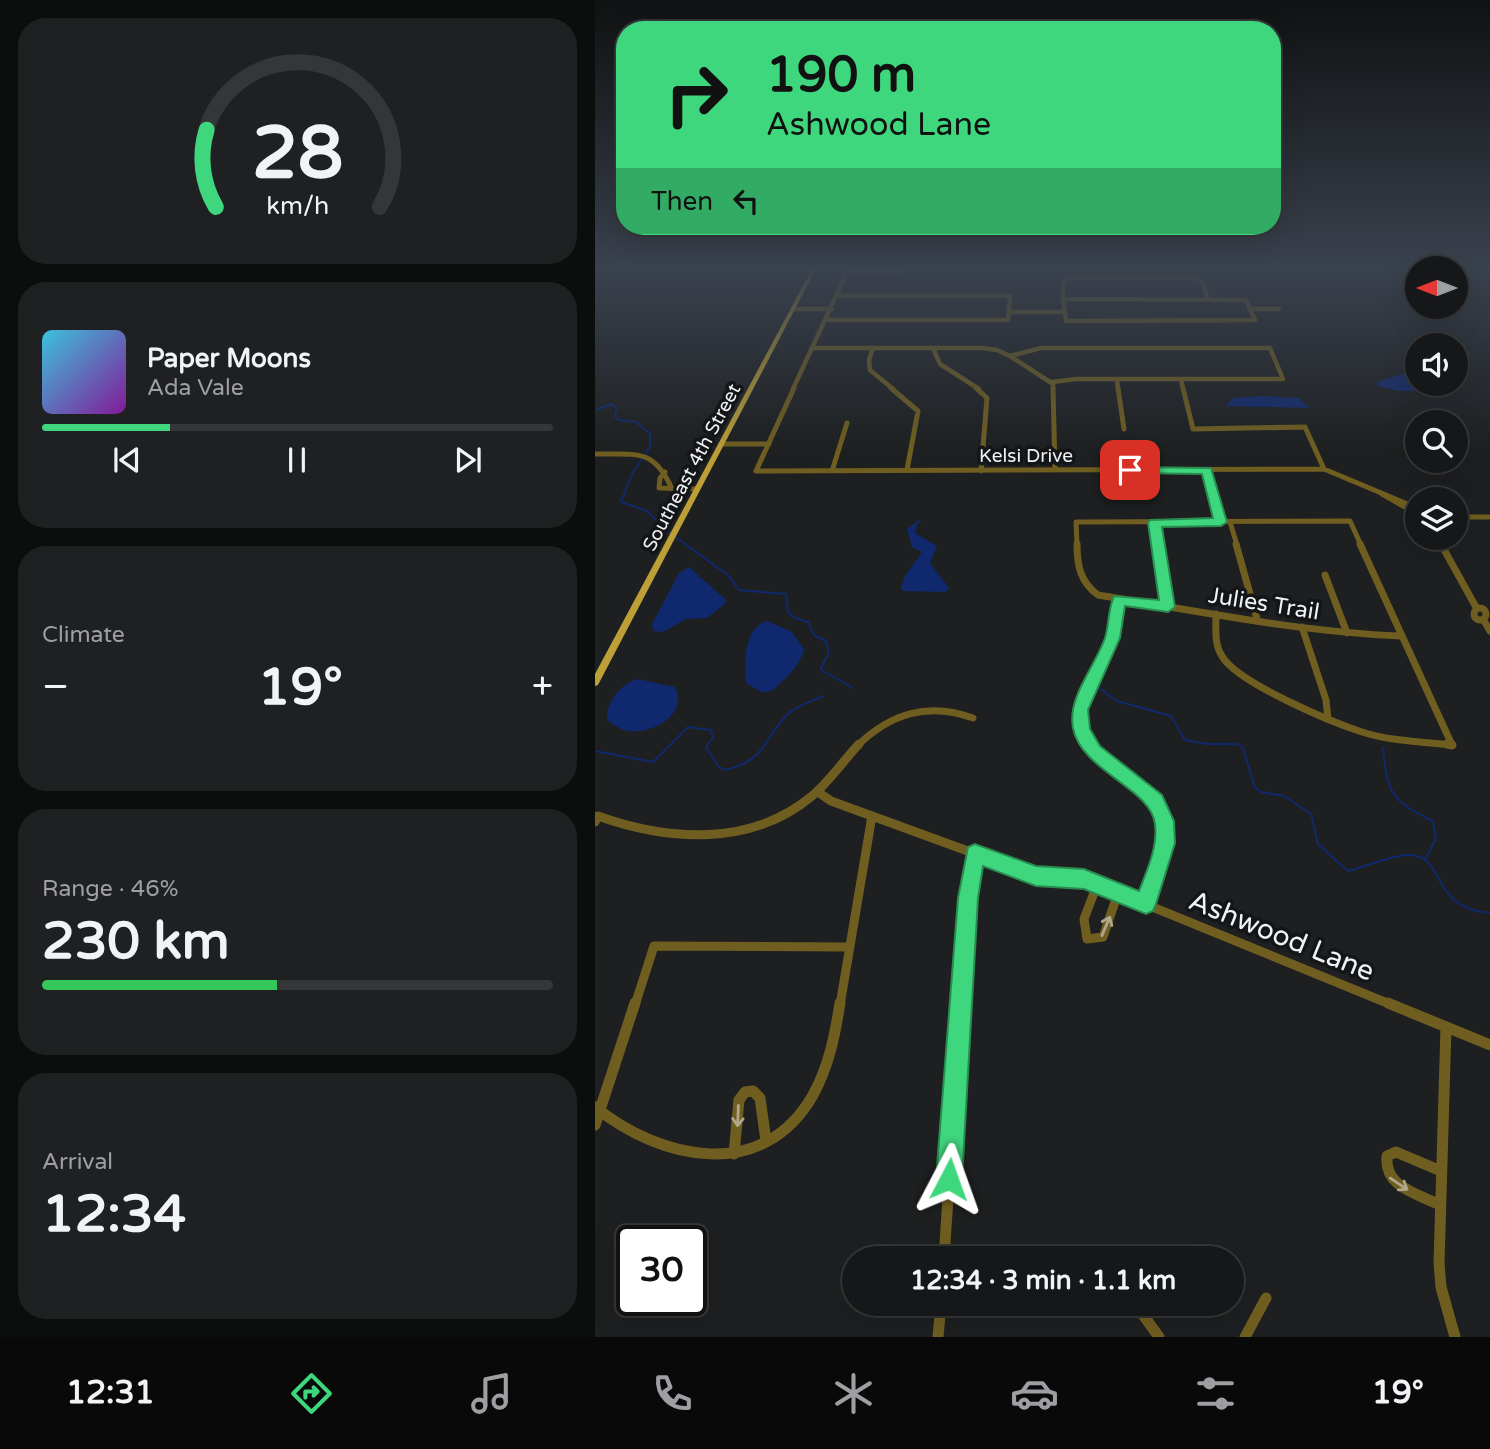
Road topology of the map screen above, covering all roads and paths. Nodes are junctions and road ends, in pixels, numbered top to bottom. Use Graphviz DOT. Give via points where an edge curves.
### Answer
graph roads {
  1 [pos="782,329"];
  2 [pos="822,329"];
  3 [pos="814,348"];
  4 [pos="873,348"];
  5 [pos="933,348"];
  6 [pos="1010,356"];
  7 [pos="1117,379"];
  8 [pos="1181,379"];
  9 [pos="1052,382"];
  10 [pos="848,424"];
  11 [pos="1124,429"];
  12 [pos="722,442"];
  13 [pos="770,442"];
  14 [pos="595,454"];
  15 [pos="1324,469"];
  16 [pos="907,470"];
  17 [pos="1055,470"];
  18 [pos="1207,470"];
  19 [pos="832,471"];
  20 [pos="981,471"];
  21 [pos="697,489"];
  22 [pos="1376,490"];
  23 [pos="1405,503"];
  24 [pos="1405,507"];
  25 [pos="1468,517"];
  26 [pos="1490,517"];
  27 [pos="1221,522"];
  28 [pos="1230,522"];
  29 [pos="1154,523"];
  30 [pos="1444,550"];
  31 [pos="1325,575"];
  32 [pos="1119,600"];
  33 [pos="1168,607"];
  34 [pos="1216,614"];
  35 [pos="1487,615"];
  36 [pos="1257,619"];
  37 [pos="1302,627"];
  38 [pos="1490,631"];
  39 [pos="1347,633"];
  40 [pos="1401,636"];
  41 [pos="595,682"];
  42 [pos="973,718"];
  43 [pos="1328,719"];
  44 [pos="818,792"];
  45 [pos="872,816"];
  46 [pos="596,819"];
  47 [pos="975,854"];
  48 [pos="1097,885"];
  49 [pos="1118,893"];
  50 [pos="1146,904"];
  51 [pos="848,947"];
  52 [pos="1446,1027"];
  53 [pos="1490,1045"];
  54 [pos="597,1109"];
  55 [pos="595,1125"];
  56 [pos="766,1141"];
  57 [pos="734,1154"];
  58 [pos="1441,1171"];
  59 [pos="1440,1205"];
  60 [pos="945,1246"];
  61 [pos="1266,1298"];
  62 [pos="940,1316"];
  63 [pos="1144,1316"];
  64 [pos="938,1337"];
  65 [pos="1159,1337"];
  66 [pos="1245,1337"];
  67 [pos="1455,1337"];
  1 -- 12 [label="main road, Southeast 4th Street"];
  2 -- 3 [label="street"];
  3 -- 4 [label="street"];
  3 -- 13 [label="street"];
  4 -- 5 [label="street"];
  4 -- 16 [label="street" via="870,370 918,411"];
  5 -- 6 [label="street" via="988,349"];
  5 -- 20 [label="street" via="938,362 987,398"];
  6 -- 8 [label="street" via="1041,348 1270,348 1283,379"];
  6 -- 9 [label="street"];
  7 -- 8 [label="street"];
  7 -- 9 [label="street"];
  7 -- 11 [label="street"];
  8 -- 15 [label="street" via="1193,429 1305,427"];
  9 -- 17 [label="street"];
  10 -- 19 [label="street"];
  12 -- 13 [label="street"];
  12 -- 21 [label="main road, Southeast 4th Street"];
  13 -- 19 [label="street, Kelsi Drive" via="756,471"];
  14 -- 21 [label="street" via="644,455 665,472 659,487"];
  15 -- 18 [label="street, Kelsi Drive"];
  15 -- 22 [label="street, Kelsi Drive"];
  16 -- 19 [label="street, Kelsi Drive"];
  16 -- 20 [label="street, Kelsi Drive"];
  17 -- 18 [label="street, Kelsi Drive"];
  17 -- 20 [label="street, Kelsi Drive"];
  18 -- 27 [label="street"];
  21 -- 41 [label="main road, Southeast 4th Street"];
  22 -- 23 [label="street, Kelsi Drive"];
  22 -- 24 [label="street, Kelsi Drive"];
  25 -- 26 [label="street"];
  27 -- 28 [label="street"];
  27 -- 29 [label="street"];
  28 -- 36 [label="street"];
  28 -- 40 [label="street" via="1350,521"];
  29 -- 32 [label="street, Julies Trail" via="1076,522 1084,585 1098,595"];
  29 -- 33 [label="street"];
  30 -- 35 [label="street" via="1477,609"];
  31 -- 39 [label="street"];
  32 -- 33 [label="street, Julies Trail"];
  32 -- 50 [label="street" via="1112,638 1082,702 1080,723 1094,751 1150,794 1163,815 1165,843"];
  33 -- 34 [label="street, Julies Trail"];
  34 -- 36 [label="street, Julies Trail"];
  34 -- 43 [label="street" via="1218,648 1230,668 1252,684"];
  35 -- 38 [label="street"];
  36 -- 37 [label="street, Julies Trail"];
  37 -- 39 [label="street, Julies Trail"];
  37 -- 43 [label="street" via="1326,699"];
  39 -- 40 [label="street, Julies Trail"];
  40 -- 43 [label="street" via="1452,744 1392,739"];
  42 -- 44 [label="street" via="929,709 889,724 857,746"];
  44 -- 45 [label="street, Ashwood Lane"];
  44 -- 46 [label="street" via="770,821 724,834 665,834"];
  45 -- 47 [label="street, Ashwood Lane"];
  45 -- 51 [label="street"];
  47 -- 48 [label="street, Ashwood Lane" via="1036,876 1078,878"];
  47 -- 60 [label="street" via="969,886"];
  48 -- 49 [label="street, Ashwood Lane"];
  48 -- 49 [label="street, one-way" via="1083,925 1087,939 1103,936"];
  49 -- 50 [label="street, Ashwood Lane"];
  50 -- 52 [label="street, Ashwood Lane"];
  51 -- 54 [label="street" via="654,946"];
  51 -- 56 [label="street" via="828,1062 815,1095 798,1117"];
  52 -- 53 [label="street, Ashwood Lane"];
  52 -- 58 [label="street"];
  54 -- 55 [label="street"];
  54 -- 57 [label="street" via="626,1131 665,1148"];
  56 -- 57 [label="street"];
  56 -- 57 [label="street, one-way" via="759,1098 753,1091 745,1092 739,1100"];
  58 -- 59 [label="street"];
  58 -- 59 [label="street, one-way" via="1396,1152 1385,1162 1392,1181"];
  59 -- 67 [label="street" via="1439,1276"];
  61 -- 66 [label="street"];
  62 -- 64 [label="street"];
  63 -- 65 [label="street"];
}
